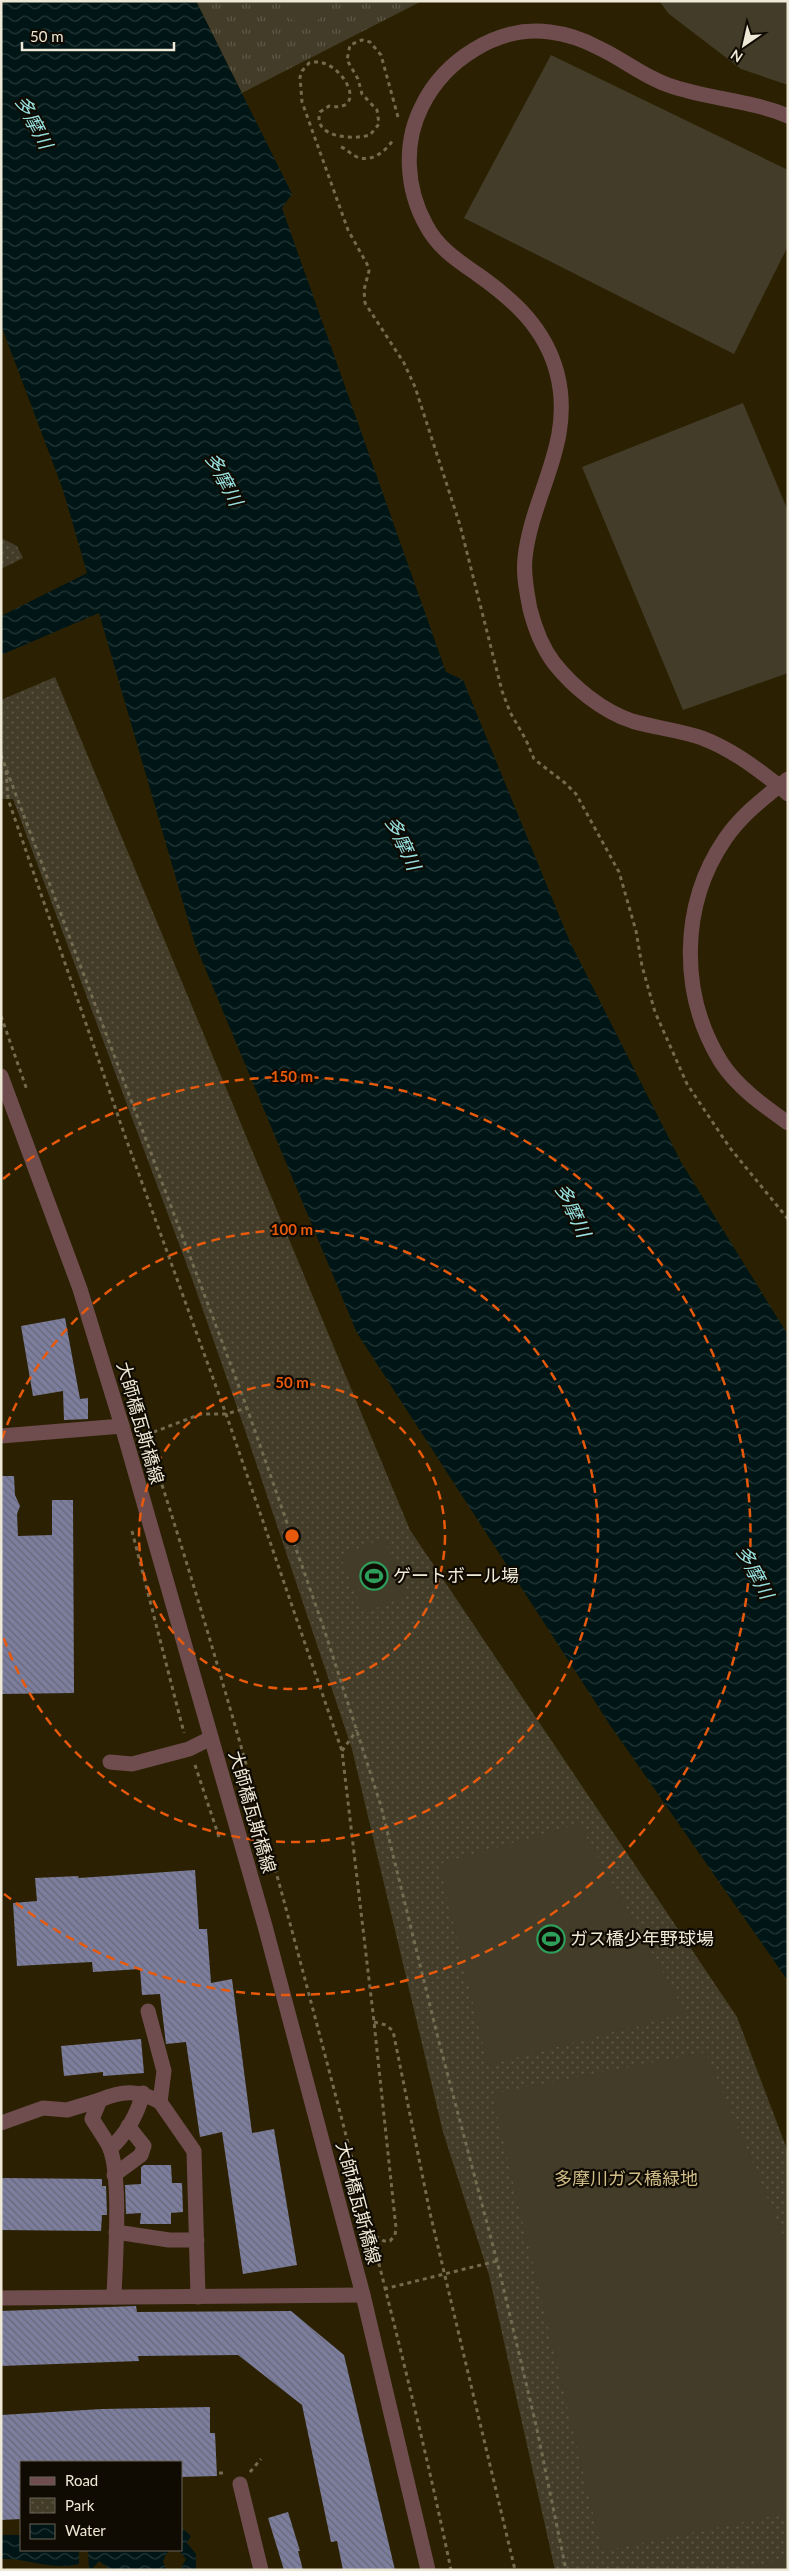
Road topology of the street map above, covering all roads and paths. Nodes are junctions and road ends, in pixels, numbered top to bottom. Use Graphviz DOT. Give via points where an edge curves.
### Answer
graph roads {
  1 [pos="788,116"];
  2 [pos="398,124"];
  3 [pos="396,133"];
  4 [pos="341,147"];
  5 [pos="1,755"];
  6 [pos="6,766"];
  7 [pos="785,786"];
  8 [pos="1,1076"];
  9 [pos="788,1124"];
  10 [pos="788,1219"];
  11 [pos="247,1408"];
  12 [pos="226,1414"];
  13 [pos="122,1426"];
  14 [pos="146,1435"];
  15 [pos="1,1436"];
  16 [pos="131,1528"];
  17 [pos="357,1730"];
  18 [pos="184,1734"];
  19 [pos="211,1738"];
  20 [pos="342,1751"];
  21 [pos="110,1762"];
  22 [pos="148,2011"];
  23 [pos="374,2022"];
  24 [pos="143,2093"];
  25 [pos="100,2100"];
  26 [pos="160,2102"];
  27 [pos="3,2118"];
  28 [pos="128,2126"];
  29 [pos="110,2149"];
  30 [pos="114,2176"];
  31 [pos="116,2232"];
  32 [pos="196,2240"];
  33 [pos="498,2261"];
  34 [pos="444,2274"];
  35 [pos="384,2289"];
  36 [pos="363,2295"];
  37 [pos="198,2297"];
  38 [pos="1,2298"];
  39 [pos="114,2298"];
  40 [pos="240,2484"];
  41 [pos="261,2570"];
  42 [pos="428,2570"];
  43 [pos="451,2570"];
  44 [pos="515,2570"];
  45 [pos="566,2570"];
  1 -- 7 [label="street" via="662,84 600,48 573,37 549,31 524,32 483,45 442,74 428,94 414,125 410,165 410,185 434,239 449,255 519,306 533,322 556,372 561,402 556,450 529,536 525,561 534,626 554,662 587,695 606,708 630,720 719,745"];
  2 -- 10 [label="path" via="381,55 370,42 353,43 347,60 362,94 377,110 379,124 370,135 336,135 323,129 319,121 320,112 329,106 347,106 350,90 336,71 324,62 310,63 302,71 300,85 304,110 348,230 369,271 364,290 365,303 410,374 460,525 505,701 534,759 576,794 619,872 655,1012 687,1084 730,1148"];
  3 -- 4 [label="path" via="386,149 373,157 359,158"];
  5 -- 6 [label="path"];
  6 -- 11 [label="path"];
  6 -- 12 [label="path" via="8,799"];
  7 -- 9 [label="street" via="752,807 712,860 692,916 690,976 701,1022 722,1062 755,1099"];
  8 -- 13 [label="street, 大師橋瓦斯橋線" via="80,1289"];
  11 -- 12 [label="path"];
  11 -- 17 [label="path"];
  12 -- 14 [label="path" via="200,1414"];
  12 -- 20 [label="path"];
  13 -- 15 [label="street"];
  13 -- 19 [label="street, 大師橋瓦斯橋線"];
  16 -- 18 [label="path"];
  17 -- 20 [label="path"];
  17 -- 33 [label="path" via="381,1806 438,2038"];
  19 -- 21 [label="street" via="189,1748 132,1764"];
  19 -- 36 [label="street, 大師橋瓦斯橋線" via="265,1926"];
  20 -- 23 [label="path"];
  22 -- 26 [label="street" via="164,2071"];
  23 -- 34 [label="path" via="393,2031"];
  23 -- 35 [label="path" via="396,2228 390,2241 372,2234"];
  24 -- 25 [label="street" via="114,2094"];
  24 -- 26 [label="street"];
  24 -- 28 [label="street" via="137,2115"];
  25 -- 27 [label="street" via="67,2110 43,2108"];
  25 -- 29 [label="street" via="92,2120"];
  26 -- 32 [label="street" via="194,2151"];
  28 -- 29 [label="street" via="123,2137"];
  28 -- 30 [label="street" via="151,2148"];
  29 -- 30 [label="street"];
  30 -- 31 [label="street"];
  31 -- 32 [label="street" via="169,2240"];
  31 -- 39 [label="street"];
  32 -- 37 [label="street"];
  33 -- 34 [label="path"];
  33 -- 45 [label="path"];
  34 -- 35 [label="path"];
  34 -- 44 [label="path"];
  35 -- 43 [label="path" via="411,2388"];
  36 -- 37 [label="street"];
  36 -- 42 [label="street, 大師橋瓦斯橋線"];
  37 -- 39 [label="street"];
  38 -- 39 [label="street"];
  40 -- 41 [label="street"];
}
